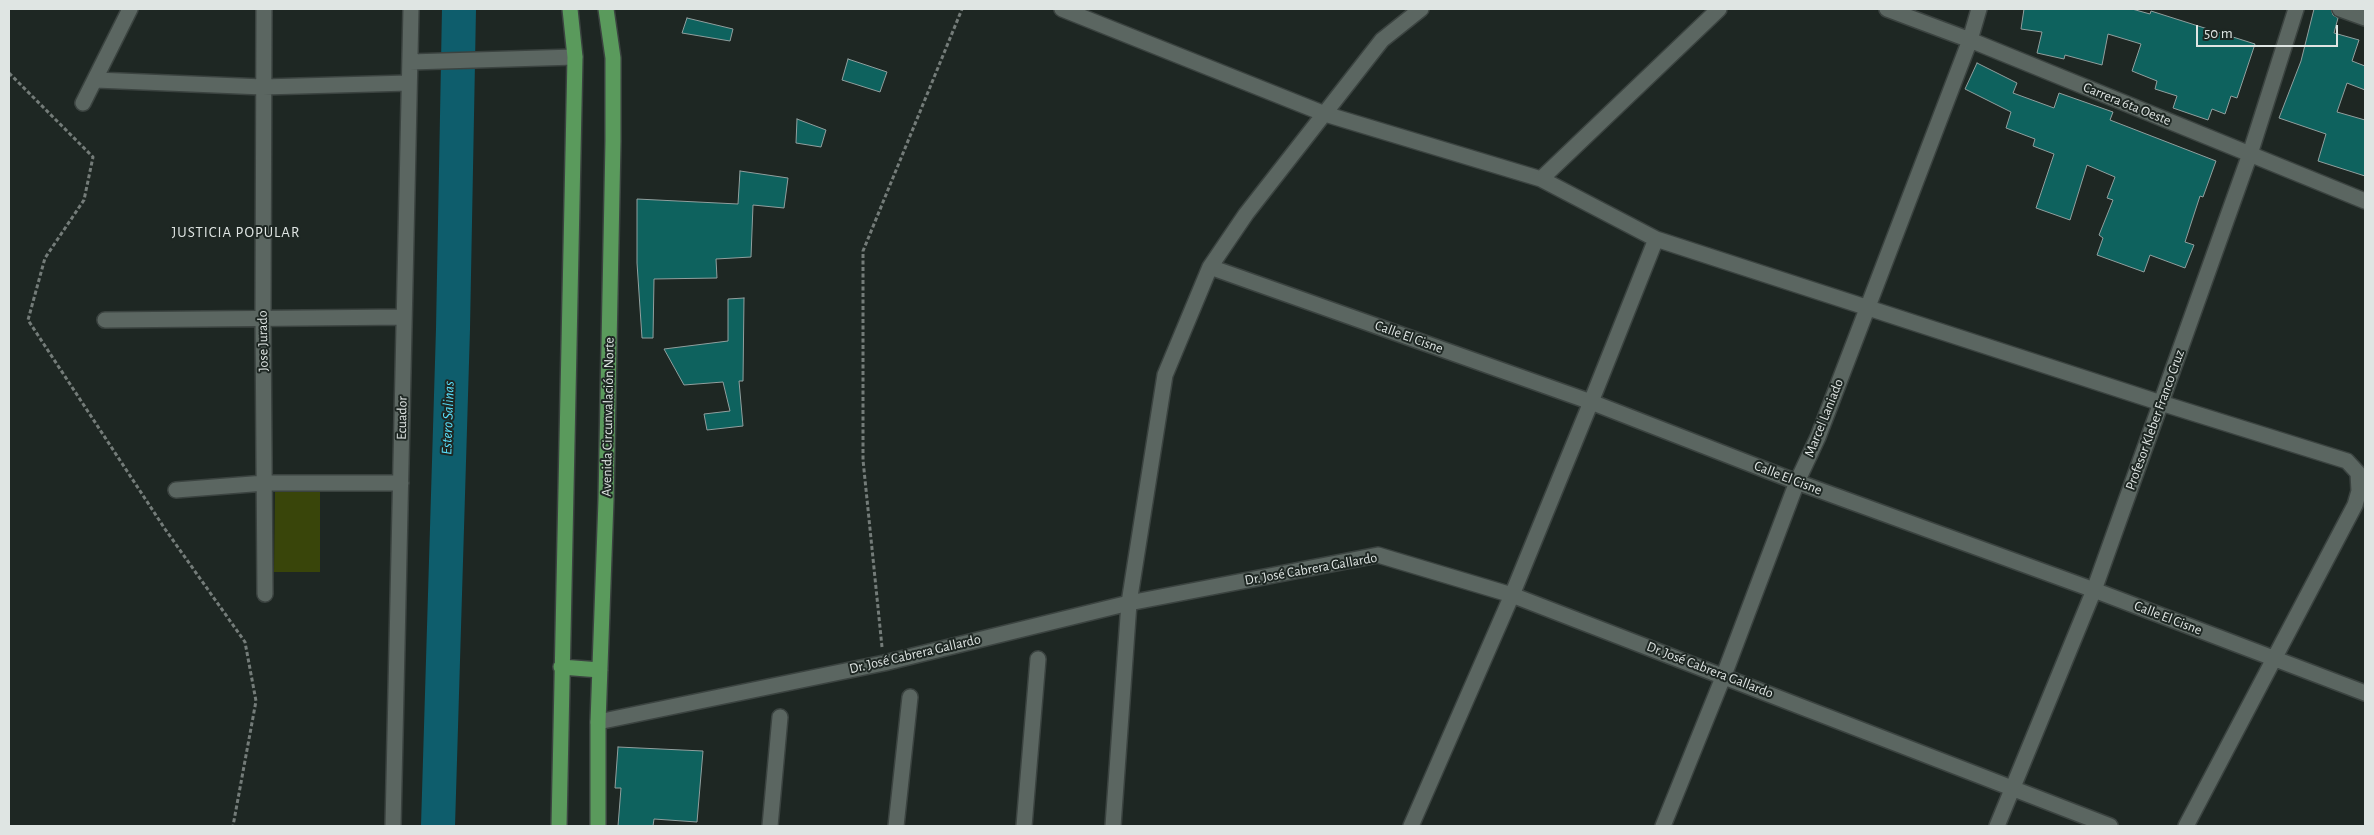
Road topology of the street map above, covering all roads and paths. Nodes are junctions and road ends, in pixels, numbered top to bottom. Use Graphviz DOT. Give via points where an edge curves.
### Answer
graph roads {
  1 [pos="130,9"];
  2 [pos="264,9"];
  3 [pos="411,9"];
  4 [pos="570,9"];
  5 [pos="606,9"];
  6 [pos="962,9"];
  7 [pos="1062,9"];
  8 [pos="1420,9"];
  9 [pos="1719,9"];
  10 [pos="1887,9"];
  11 [pos="1979,9"];
  12 [pos="2296,9"];
  13 [pos="2340,9"];
  14 [pos="2365,18"];
  15 [pos="1970,40"];
  16 [pos="575,57"];
  17 [pos="410,62"];
  18 [pos="9,73"];
  19 [pos="96,80"];
  20 [pos="409,83"];
  21 [pos="263,87"];
  22 [pos="84,103"];
  23 [pos="1325,114"];
  24 [pos="2250,154"];
  25 [pos="1541,179"];
  26 [pos="2365,201"];
  27 [pos="1656,239"];
  28 [pos="1210,267"];
  29 [pos="1867,306"];
  30 [pos="404,317"];
  31 [pos="105,320"];
  32 [pos="262,320"];
  33 [pos="1591,402"];
  34 [pos="2161,403"];
  35 [pos="1797,482"];
  36 [pos="265,483"];
  37 [pos="401,483"];
  38 [pos="176,490"];
  39 [pos="2094,590"];
  40 [pos="265,594"];
  41 [pos="1512,595"];
  42 [pos="1129,604"];
  43 [pos="1038,659"];
  44 [pos="2276,659"];
  45 [pos="884,663"];
  46 [pos="561,667"];
  47 [pos="600,670"];
  48 [pos="1724,675"];
  49 [pos="2365,693"];
  50 [pos="910,697"];
  51 [pos="780,717"];
  52 [pos="598,722"];
  53 [pos="2014,788"];
  54 [pos="233,826"];
  55 [pos="393,826"];
  56 [pos="559,826"];
  57 [pos="598,826"];
  58 [pos="770,826"];
  59 [pos="896,826"];
  60 [pos="1024,826"];
  61 [pos="1113,826"];
  62 [pos="1411,826"];
  63 [pos="1663,826"];
  64 [pos="1997,826"];
  65 [pos="2110,826"];
  66 [pos="2186,826"];
  1 -- 19 [label="street"];
  2 -- 21 [label="street, Jose Jurado"];
  3 -- 17 [label="street, Ecuador"];
  4 -- 16 [label="main road"];
  5 -- 47 [label="main road, Avenida Circunvalación Norte" via="613,58 613,132"];
  6 -- 45 [label="path" via="863,251 864,460"];
  7 -- 23 [label="street"];
  8 -- 23 [label="street" via="1382,40"];
  9 -- 25 [label="street"];
  10 -- 15 [label="street, Carrera 6ta Oeste"];
  11 -- 15 [label="street, Marcel Laniado"];
  12 -- 24 [label="street, Profesor Kleber Franco Cruz"];
  13 -- 14 [label="street"];
  15 -- 24 [label="street, Carrera 6ta Oeste"];
  15 -- 29 [label="street, Marcel Laniado"];
  16 -- 17 [label="street"];
  16 -- 46 [label="main road"];
  17 -- 20 [label="street, Ecuador"];
  18 -- 54 [label="path" via="93,157 84,200 45,258 28,320 165,529 245,642 256,701"];
  19 -- 21 [label="street"];
  19 -- 22 [label="street"];
  20 -- 21 [label="street"];
  20 -- 30 [label="street, Ecuador"];
  21 -- 32 [label="street, Jose Jurado"];
  23 -- 25 [label="street"];
  23 -- 28 [label="street" via="1246,214"];
  24 -- 26 [label="street, Carrera 6ta Oeste"];
  24 -- 34 [label="street, Profesor Kleber Franco Cruz"];
  25 -- 27 [label="street"];
  27 -- 29 [label="street"];
  27 -- 33 [label="street"];
  28 -- 33 [label="street, Calle El Cisne"];
  28 -- 42 [label="street" via="1165,375"];
  29 -- 34 [label="street"];
  29 -- 35 [label="street, Marcel Laniado" via="1818,437"];
  30 -- 32 [label="street"];
  30 -- 37 [label="street, Ecuador"];
  31 -- 32 [label="street"];
  32 -- 36 [label="street, Jose Jurado"];
  33 -- 35 [label="street, Calle El Cisne"];
  33 -- 41 [label="street"];
  34 -- 39 [label="street, Profesor Kleber Franco Cruz"];
  34 -- 44 [label="street" via="2347,461 2358,473 2356,505"];
  35 -- 39 [label="street, Calle El Cisne"];
  35 -- 48 [label="street, Marcel Laniado"];
  36 -- 37 [label="street"];
  36 -- 38 [label="street"];
  36 -- 40 [label="street, Jose Jurado"];
  37 -- 55 [label="street, Ecuador"];
  39 -- 44 [label="street, Calle El Cisne"];
  39 -- 53 [label="street, Profesor Kleber Franco Cruz"];
  41 -- 42 [label="street, Dr. José Cabrera Gallardo" via="1378,555"];
  41 -- 48 [label="street, Dr. José Cabrera Gallardo"];
  41 -- 62 [label="street"];
  42 -- 45 [label="street, Dr. José Cabrera Gallardo"];
  42 -- 61 [label="street"];
  43 -- 60 [label="street"];
  44 -- 49 [label="street, Calle El Cisne"];
  44 -- 66 [label="street"];
  45 -- 52 [label="street, Dr. José Cabrera Gallardo"];
  46 -- 47 [label="main road"];
  46 -- 56 [label="main road"];
  47 -- 52 [label="main road, Avenida Circunvalación Norte"];
  48 -- 53 [label="street, Dr. José Cabrera Gallardo"];
  48 -- 63 [label="street, Marcel Laniado"];
  50 -- 59 [label="street"];
  51 -- 58 [label="street"];
  52 -- 57 [label="main road, Avenida Circunvalación Norte"];
  53 -- 64 [label="street, Profesor Kleber Franco Cruz"];
  53 -- 65 [label="street, Dr. José Cabrera Gallardo"];
}
